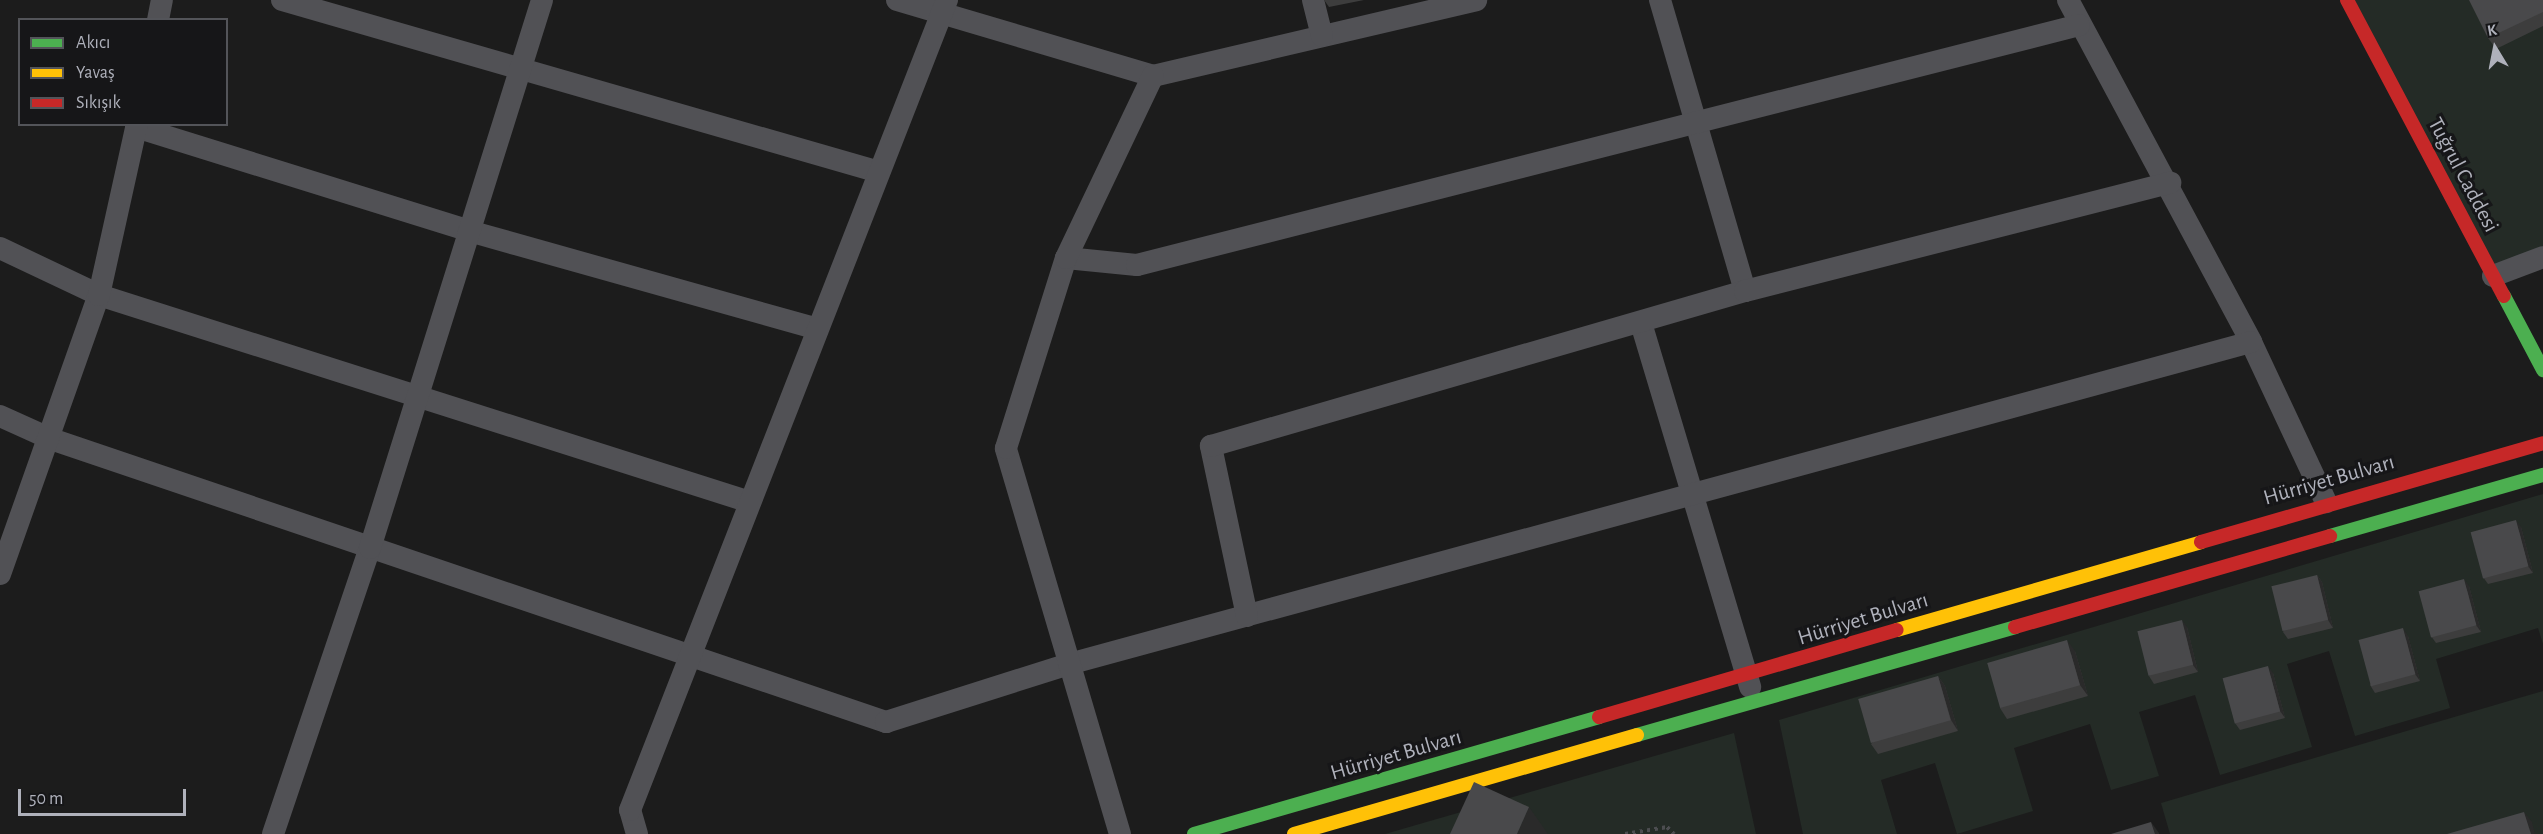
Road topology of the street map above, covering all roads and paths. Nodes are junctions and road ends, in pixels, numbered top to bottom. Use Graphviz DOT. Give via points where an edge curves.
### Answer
graph roads {
  1 [pos="162,0"];
  2 [pos="282,0"];
  3 [pos="542,0"];
  4 [pos="897,0"];
  5 [pos="1313,0"];
  6 [pos="1476,0"];
  7 [pos="1660,0"];
  8 [pos="2068,0"];
  9 [pos="2347,0"];
  10 [pos="944,8"];
  11 [pos="158,18"];
  12 [pos="2079,25"];
  13 [pos="1322,36"];
  14 [pos="521,69"];
  15 [pos="1153,76"];
  16 [pos="1699,122"];
  17 [pos="136,126"];
  18 [pos="879,172"];
  19 [pos="2170,183"];
  20 [pos="469,231"];
  21 [pos="0,248"];
  22 [pos="2543,257"];
  23 [pos="1066,258"];
  24 [pos="2493,276"];
  25 [pos="1745,291"];
  26 [pos="99,295"];
  27 [pos="1641,323"];
  28 [pos="817,329"];
  29 [pos="2251,342"];
  30 [pos="2543,370"];
  31 [pos="418,395"];
  32 [pos="0,416"];
  33 [pos="51,439"];
  34 [pos="2543,443"];
  35 [pos="2543,475"];
  36 [pos="1690,494"];
  37 [pos="750,502"];
  38 [pos="2326,502"];
  39 [pos="370,548"];
  40 [pos="0,574"];
  41 [pos="1247,616"];
  42 [pos="690,657"];
  43 [pos="1069,664"];
  44 [pos="1746,676"];
  45 [pos="1755,703"];
  46 [pos="273,834"];
  47 [pos="637,834"];
  48 [pos="1120,834"];
  49 [pos="1194,834"];
  50 [pos="1294,834"];
  51 [pos="1625,834"];
  52 [pos="1674,834"];
  1 -- 11 [label="street"];
  2 -- 14 [label="street"];
  3 -- 14 [label="street"];
  4 -- 10 [label="street"];
  5 -- 13 [label="street"];
  6 -- 13 [label="street"];
  7 -- 16 [label="street"];
  8 -- 12 [label="street"];
  9 -- 24 [label="main road, Tuğrul Caddesi"];
  10 -- 15 [label="street"];
  10 -- 18 [label="street"];
  12 -- 16 [label="street"];
  12 -- 19 [label="street"];
  13 -- 15 [label="street"];
  14 -- 18 [label="street"];
  14 -- 20 [label="street"];
  15 -- 23 [label="street"];
  16 -- 23 [label="street" via="1137,265"];
  16 -- 25 [label="street"];
  17 -- 20 [label="street"];
  17 -- 26 [label="street"];
  18 -- 28 [label="street"];
  19 -- 25 [label="street"];
  19 -- 29 [label="street"];
  20 -- 28 [label="street"];
  20 -- 31 [label="street"];
  21 -- 26 [label="street"];
  22 -- 24 [label="street"];
  23 -- 43 [label="street" via="1006,448"];
  24 -- 30 [label="main road, Tuğrul Caddesi"];
  25 -- 27 [label="street"];
  26 -- 31 [label="street"];
  26 -- 33 [label="street"];
  27 -- 36 [label="street"];
  27 -- 41 [label="street" via="1211,446"];
  28 -- 37 [label="street"];
  29 -- 36 [label="street"];
  29 -- 38 [label="street"];
  31 -- 37 [label="street"];
  31 -- 39 [label="street"];
  32 -- 33 [label="street"];
  33 -- 39 [label="street"];
  33 -- 40 [label="street"];
  34 -- 38 [label="main road, Hürriyet Bulvarı"];
  35 -- 45 [label="main road"];
  36 -- 41 [label="street"];
  36 -- 44 [label="street"];
  37 -- 42 [label="street"];
  38 -- 44 [label="main road, Hürriyet Bulvarı"];
  39 -- 42 [label="street"];
  39 -- 46 [label="street"];
  41 -- 43 [label="street"];
  42 -- 43 [label="street" via="886,722"];
  42 -- 47 [label="street" via="630,810"];
  43 -- 48 [label="street"];
  44 -- 45 [label="street"];
  44 -- 49 [label="main road, Hürriyet Bulvarı"];
  45 -- 50 [label="main road"];
  51 -- 52 [label="path" via="1667,827"];
}
